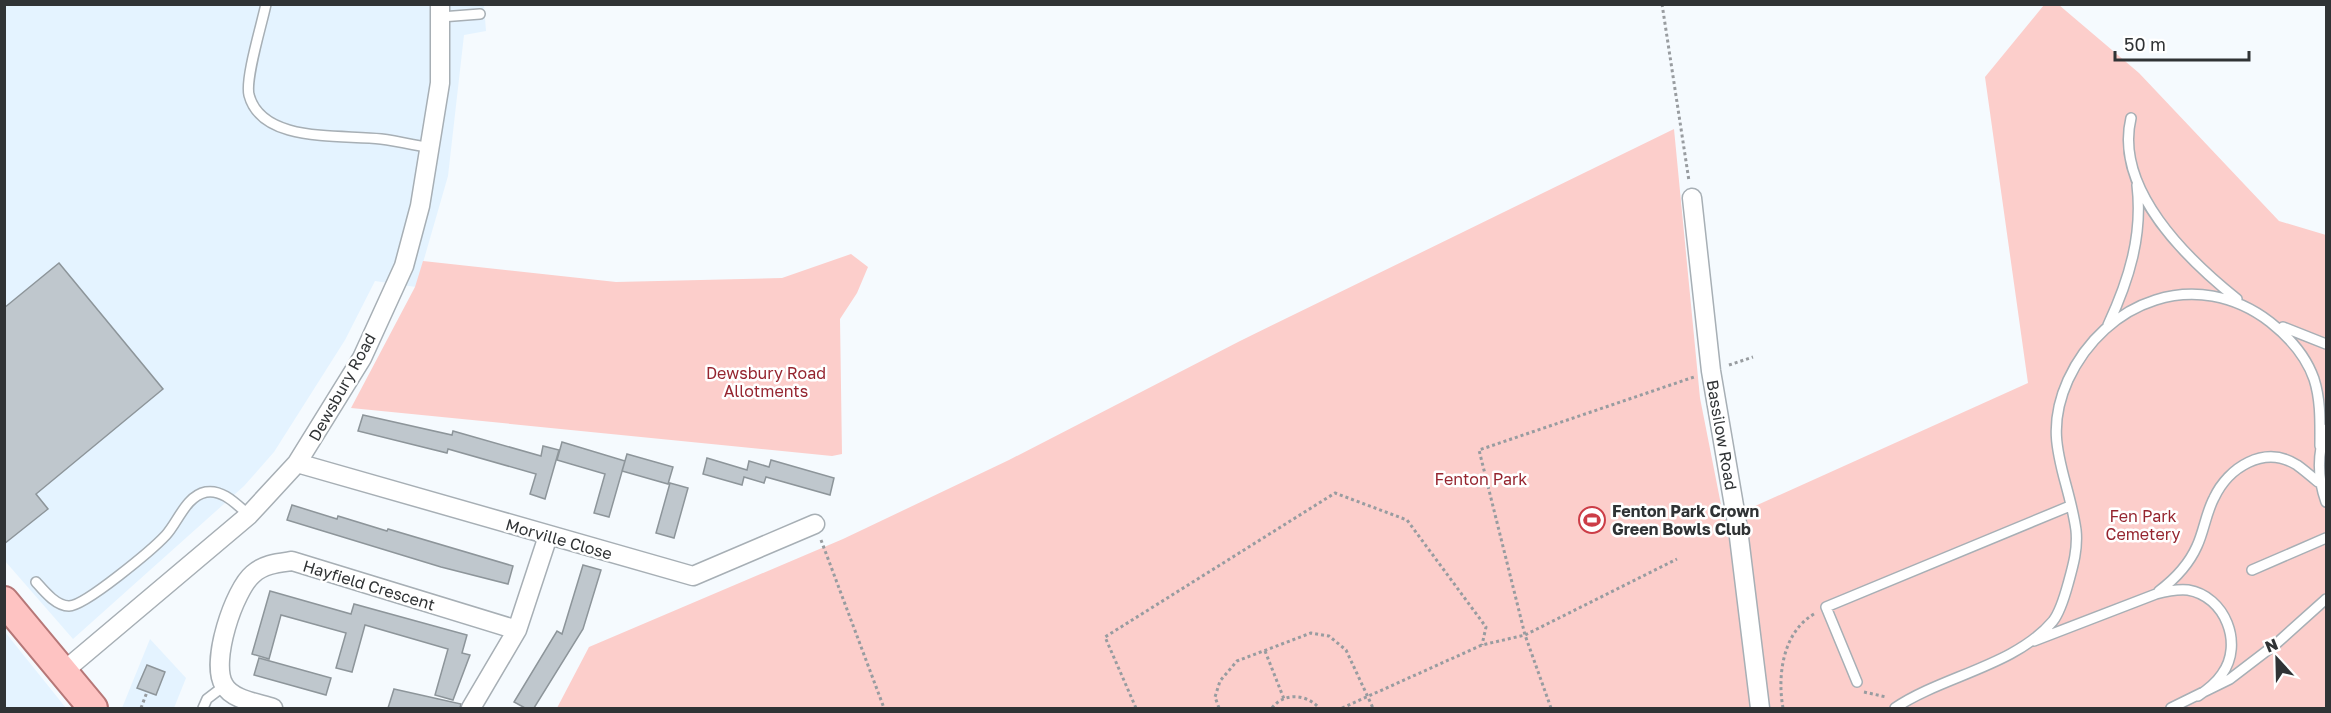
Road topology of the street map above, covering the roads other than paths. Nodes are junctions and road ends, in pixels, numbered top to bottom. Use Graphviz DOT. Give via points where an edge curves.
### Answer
graph roads {
  1 [pos="266,4"];
  2 [pos="440,11"];
  3 [pos="480,14"];
  4 [pos="2131,118"];
  5 [pos="431,148"];
  6 [pos="2137,180"];
  7 [pos="1692,198"];
  8 [pos="2244,304"];
  9 [pos="2264,318"];
  10 [pos="2107,327"];
  11 [pos="2326,344"];
  12 [pos="2326,429"];
  13 [pos="2320,446"];
  14 [pos="306,465"];
  15 [pos="2319,482"];
  16 [pos="2326,502"];
  17 [pos="2070,506"];
  18 [pos="249,515"];
  19 [pos="815,524"];
  20 [pos="548,536"];
  21 [pos="2326,538"];
  22 [pos="2252,570"];
  23 [pos="36,582"];
  24 [pos="2156,594"];
  25 [pos="2326,599"];
  26 [pos="4,601"];
  27 [pos="517,630"];
  28 [pos="2027,644"];
  29 [pos="64,671"];
  30 [pos="1857,682"];
  31 [pos="224,686"];
  32 [pos="2198,696"];
  33 [pos="93,708"];
  34 [pos="203,708"];
  35 [pos="273,708"];
  36 [pos="471,708"];
  37 [pos="1760,708"];
  38 [pos="1896,708"];
  39 [pos="2171,708"];
  1 -- 5 [label="lane" via="249,94 267,122 319,136 381,139"];
  2 -- 3 [label="lane"];
  2 -- 5 [label="street, Dewsbury Road" via="440,83"];
  4 -- 6 [label="lane" via="2126,138"];
  5 -- 14 [label="street, Dewsbury Road" via="404,266"];
  6 -- 8 [label="lane" via="2180,246"];
  6 -- 10 [label="lane" via="2140,211 2133,264"];
  7 -- 37 [label="street, Bassilow Road" via="1711,371 1738,529"];
  8 -- 9 [label="lane"];
  8 -- 10 [label="lane" via="2192,293 2163,297 2132,309"];
  9 -- 11 [label="lane"];
  9 -- 13 [label="lane" via="2286,334 2313,377 2320,402"];
  10 -- 17 [label="lane" via="2085,351 2068,381 2057,414 2056,446"];
  12 -- 13 [label="lane"];
  13 -- 15 [label="lane"];
  14 -- 18 [label="street, Dewsbury Road"];
  14 -- 20 [label="street, Morville Close"];
  15 -- 16 [label="lane"];
  15 -- 24 [label="lane" via="2295,464 2278,458 2256,458 2238,466 2213,499 2187,564"];
  17 -- 28 [label="lane" via="2076,531 2076,559 2066,592 2054,620"];
  17 -- 30 [label="lane" via="1826,607"];
  18 -- 23 [label="lane" via="222,493 206,492 196,496 166,535 78,604 68,607 59,603"];
  18 -- 29 [label="street, Dewsbury Road"];
  19 -- 20 [label="street, Morville Close" via="693,576"];
  20 -- 27 [label="street"];
  21 -- 22 [label="lane"];
  24 -- 28 [label="lane"];
  24 -- 32 [label="lane" via="2190,591 2212,603 2228,623 2230,657 2223,673"];
  25 -- 32 [label="lane" via="2230,680"];
  26 -- 29 [label="main road"];
  27 -- 31 [label="street, Hayfield Crescent" via="292,561 271,564 245,582 219,646"];
  27 -- 36 [label="street"];
  28 -- 38 [label="lane"];
  29 -- 33 [label="main road"];
  31 -- 34 [label="lane" via="207,699"];
  31 -- 35 [label="street" via="234,695"];
  32 -- 39 [label="lane"];
}
